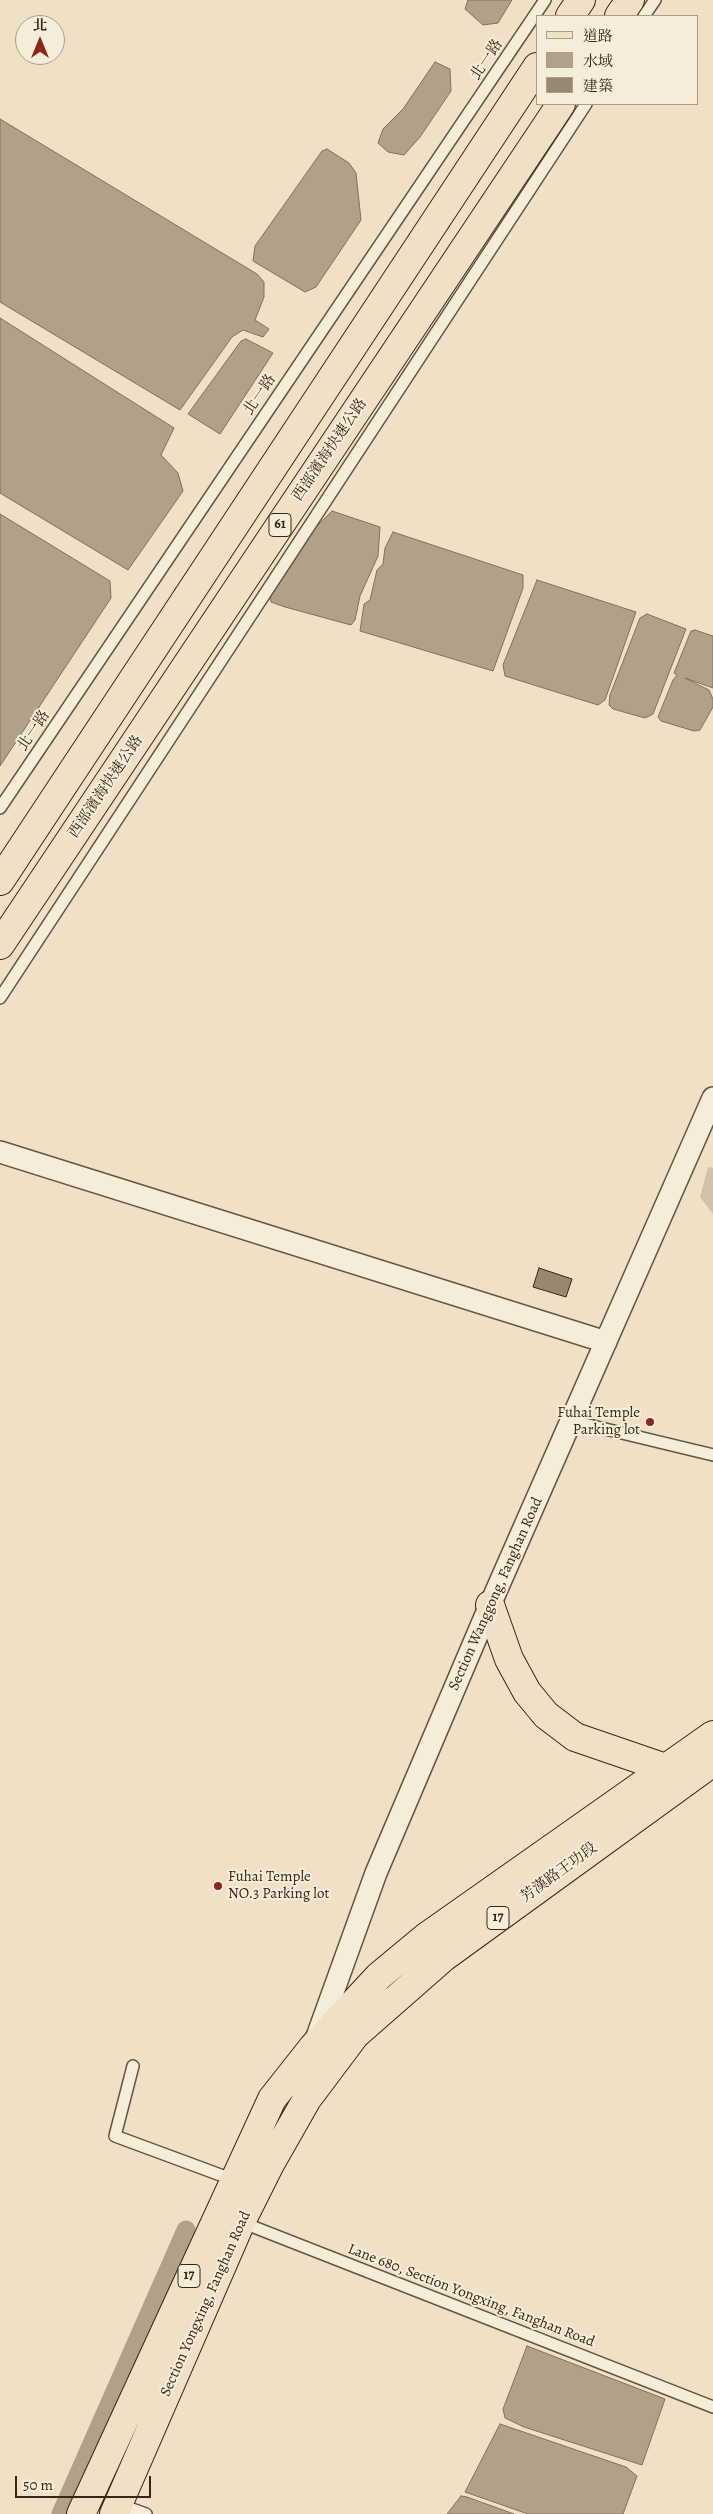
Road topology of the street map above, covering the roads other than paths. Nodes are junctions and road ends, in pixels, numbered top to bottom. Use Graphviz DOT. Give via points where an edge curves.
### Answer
graph roads {
  1 [pos="545,0"];
  2 [pos="581,0"];
  3 [pos="630,0"];
  4 [pos="655,0"];
  5 [pos="571,15"];
  6 [pos="620,15"];
  7 [pos="645,15"];
  8 [pos="536,69"];
  9 [pos="560,105"];
  10 [pos="585,105"];
  11 [pos="0,808"];
  12 [pos="0,881"];
  13 [pos="0,946"];
  14 [pos="0,998"];
  15 [pos="713,1098"];
  16 [pos="0,1152"];
  17 [pos="606,1342"];
  18 [pos="572,1421"];
  19 [pos="713,1455"];
  20 [pos="490,1605"];
  21 [pos="713,1735"];
  22 [pos="664,1769"];
  23 [pos="703,1769"];
  24 [pos="313,2048"];
  25 [pos="133,2066"];
  26 [pos="307,2099"];
  27 [pos="234,2180"];
  28 [pos="230,2218"];
  29 [pos="713,2407"];
  30 [pos="116,2509"];
  31 [pos="81,2514"];
  32 [pos="146,2514"];
  1 -- 11 [label="lane, 北一路"];
  2 -- 5 [label="main road"];
  3 -- 6 [label="main road"];
  4 -- 7 [label="lane"];
  8 -- 12 [label="main road, 61"];
  9 -- 13 [label="main road, 西部濱海快速公路 / 61"];
  10 -- 14 [label="lane"];
  15 -- 17 [label="street, Section Wanggong, Fanghan Road"];
  16 -- 17 [label="street"];
  17 -- 18 [label="street, Section Wanggong, Fanghan Road"];
  18 -- 19 [label="lane"];
  18 -- 20 [label="street, Section Wanggong, Fanghan Road"];
  20 -- 22 [label="main road" via="509,1659 527,1692 546,1715 575,1737"];
  20 -- 24 [label="street, Section Wanggong, Fanghan Road" via="376,1873"];
  21 -- 22 [label="main road, 芳漢路王功段 / 17"];
  22 -- 23 [label="main road"];
  22 -- 24 [label="main road, 芳漢路王功段 / 17" via="426,1938 378,1976"];
  23 -- 26 [label="main road, 芳漢路王功段 / 17" via="444,1957 355,2034"];
  24 -- 26 [label="street, Section Wanggong, Fanghan Road"];
  24 -- 27 [label="main road, Section Yongxing, Fanghan Road / 17" via="272,2099"];
  25 -- 27 [label="lane" via="115,2136"];
  26 -- 28 [label="main road, Section Yongxing, Fanghan Road / 17" via="270,2164"];
  27 -- 28 [label="main road, Section Yongxing, Fanghan Road / 17"];
  28 -- 29 [label="lane, Lane 680, Section Yongxing, Fanghan Road"];
  28 -- 30 [label="main road, Section Yongxing, Fanghan Road / 17"];
  28 -- 31 [label="main road, Section Yongxing, Fanghan Road / 17"];
  30 -- 32 [label="lane"];
}
